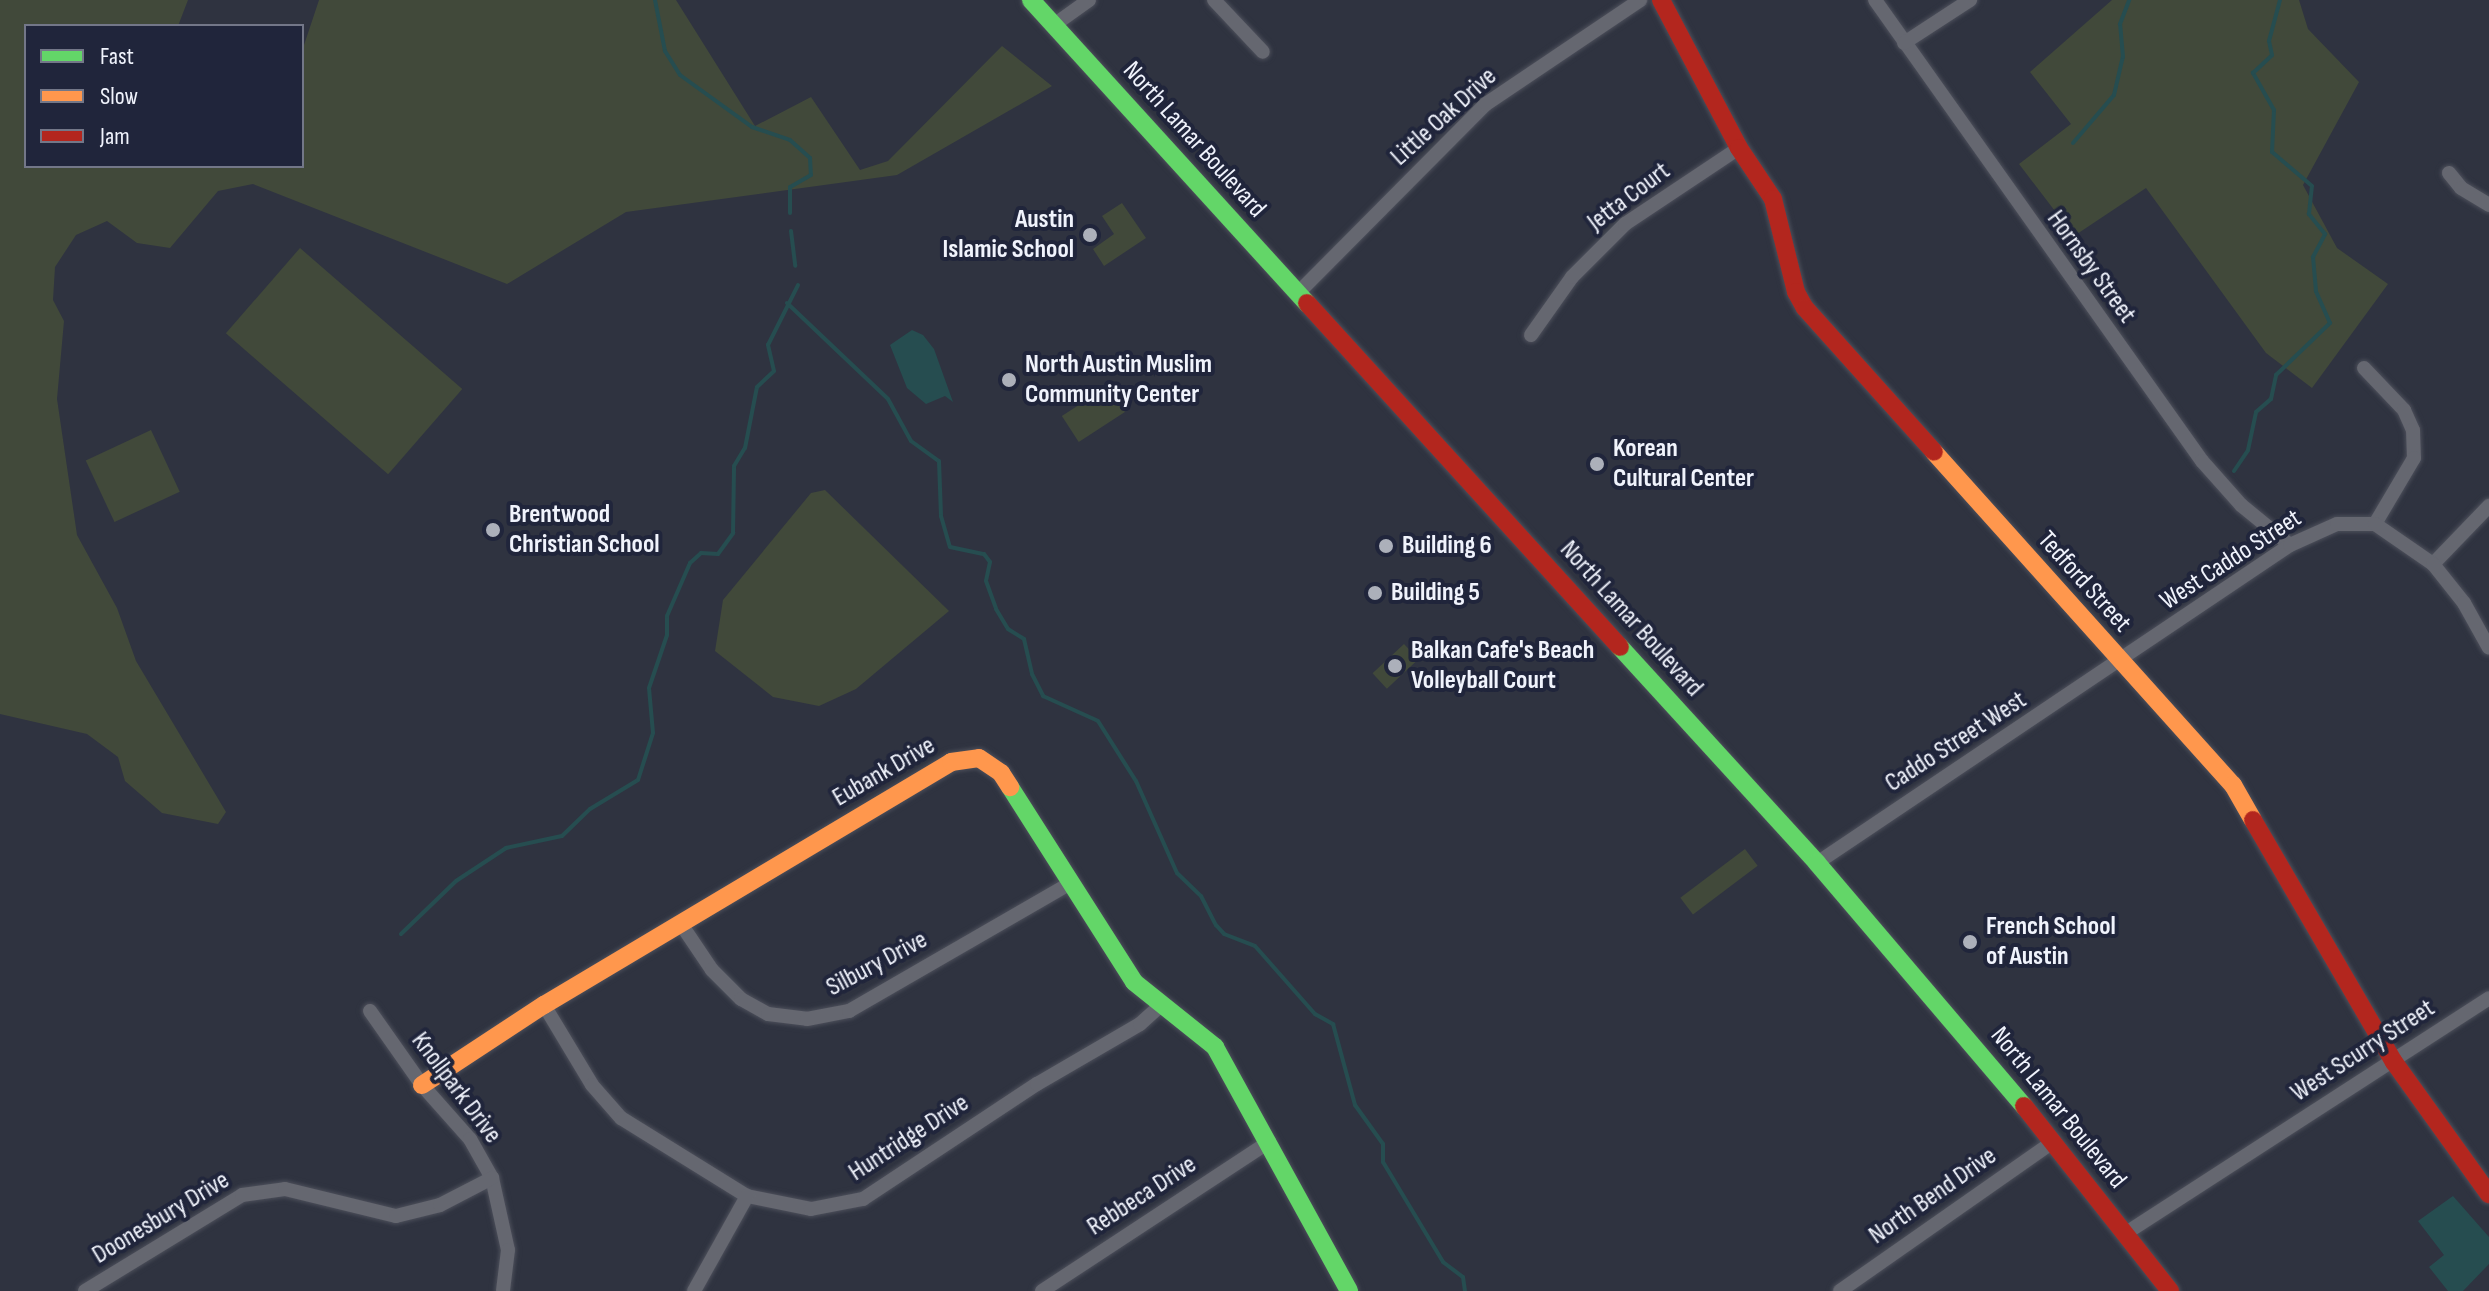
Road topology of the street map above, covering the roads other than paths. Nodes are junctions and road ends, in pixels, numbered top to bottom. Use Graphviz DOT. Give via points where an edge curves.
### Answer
graph roads {
  1 [pos="1031,0"];
  2 [pos="1089,0"];
  3 [pos="1214,0"];
  4 [pos="1640,0"];
  5 [pos="1661,0"];
  6 [pos="1875,0"];
  7 [pos="1970,0"];
  8 [pos="1054,25"];
  9 [pos="1904,43"];
  10 [pos="1263,52"];
  11 [pos="1739,148"];
  12 [pos="2449,173"];
  13 [pos="2489,205"];
  14 [pos="1299,292"];
  15 [pos="1531,335"];
  16 [pos="2364,368"];
  17 [pos="2489,506"];
  18 [pos="2375,524"];
  19 [pos="2290,545"];
  20 [pos="2433,564"];
  21 [pos="2489,648"];
  22 [pos="2121,662"];
  23 [pos="1817,863"];
  24 [pos="1071,883"];
  25 [pos="681,924"];
  26 [pos="2489,998"];
  27 [pos="544,1005"];
  28 [pos="1161,1005"];
  29 [pos="370,1011"];
  30 [pos="2394,1062"];
  31 [pos="422,1085"];
  32 [pos="2054,1141"];
  33 [pos="1269,1142"];
  34 [pos="492,1178"];
  35 [pos="2489,1194"];
  36 [pos="747,1196"];
  37 [pos="2126,1233"];
  38 [pos="108,1285"];
  39 [pos="85,1291"];
  40 [pos="503,1291"];
  41 [pos="694,1291"];
  42 [pos="1042,1291"];
  43 [pos="1349,1291"];
  44 [pos="1840,1291"];
  45 [pos="2170,1291"];
  1 -- 8 [label="street, North Lamar Boulevard"];
  2 -- 8 [label="street"];
  3 -- 10 [label="street"];
  4 -- 14 [label="street, Little Oak Drive" via="1486,104"];
  5 -- 11 [label="street, Tedford Street"];
  6 -- 9 [label="street, Hornsby Street"];
  7 -- 9 [label="street"];
  8 -- 14 [label="street, North Lamar Boulevard"];
  9 -- 19 [label="street, Hornsby Street" via="2202,461 2241,505"];
  11 -- 15 [label="street, Jetta Court" via="1625,224 1572,277"];
  11 -- 22 [label="street, Tedford Street" via="1773,199 1796,292 1805,308"];
  12 -- 13 [label="street" via="2461,188"];
  14 -- 23 [label="street, North Lamar Boulevard"];
  16 -- 18 [label="street" via="2404,410 2413,430 2414,458"];
  17 -- 20 [label="street"];
  18 -- 19 [label="street, West Caddo Street" via="2337,524"];
  18 -- 20 [label="street"];
  19 -- 22 [label="street, West Caddo Street"];
  20 -- 21 [label="street" via="2464,603"];
  22 -- 23 [label="street, Caddo Street West"];
  22 -- 30 [label="street, Tedford Street" via="2233,785"];
  23 -- 32 [label="street, North Lamar Boulevard"];
  24 -- 25 [label="street, Silbury Drive" via="849,1011 807,1019 768,1014 741,999 712,970"];
  24 -- 25 [label="street, Eubank Drive" via="1001,773 971,757 951,762"];
  24 -- 28 [label="street, Eubank Drive" via="1115,959"];
  25 -- 27 [label="street, Eubank Drive"];
  26 -- 30 [label="street, West Scurry Street"];
  27 -- 31 [label="street, Eubank Drive"];
  27 -- 36 [label="street, Huntridge Drive" via="592,1085 621,1118"];
  28 -- 33 [label="street, Eubank Drive" via="1215,1047"];
  28 -- 36 [label="street, Huntridge Drive" via="1140,1024 1037,1084 863,1199 811,1209"];
  29 -- 31 [label="street, Knollpark Drive"];
  30 -- 35 [label="street, Tedford Street"];
  30 -- 37 [label="street, West Scurry Street"];
  31 -- 34 [label="street, Knollpark Drive" via="470,1139"];
  32 -- 37 [label="street, North Lamar Boulevard"];
  32 -- 44 [label="street, North Bend Drive"];
  33 -- 42 [label="street, Rebbeca Drive"];
  33 -- 43 [label="street, Eubank Drive"];
  34 -- 38 [label="street, Doonesbury Drive" via="440,1205 396,1216 285,1189 242,1195"];
  34 -- 40 [label="street, Knollpark Drive" via="508,1250"];
  36 -- 41 [label="street"];
  37 -- 45 [label="street, North Lamar Boulevard"];
  38 -- 39 [label="street, Doonesbury Drive"];
}
